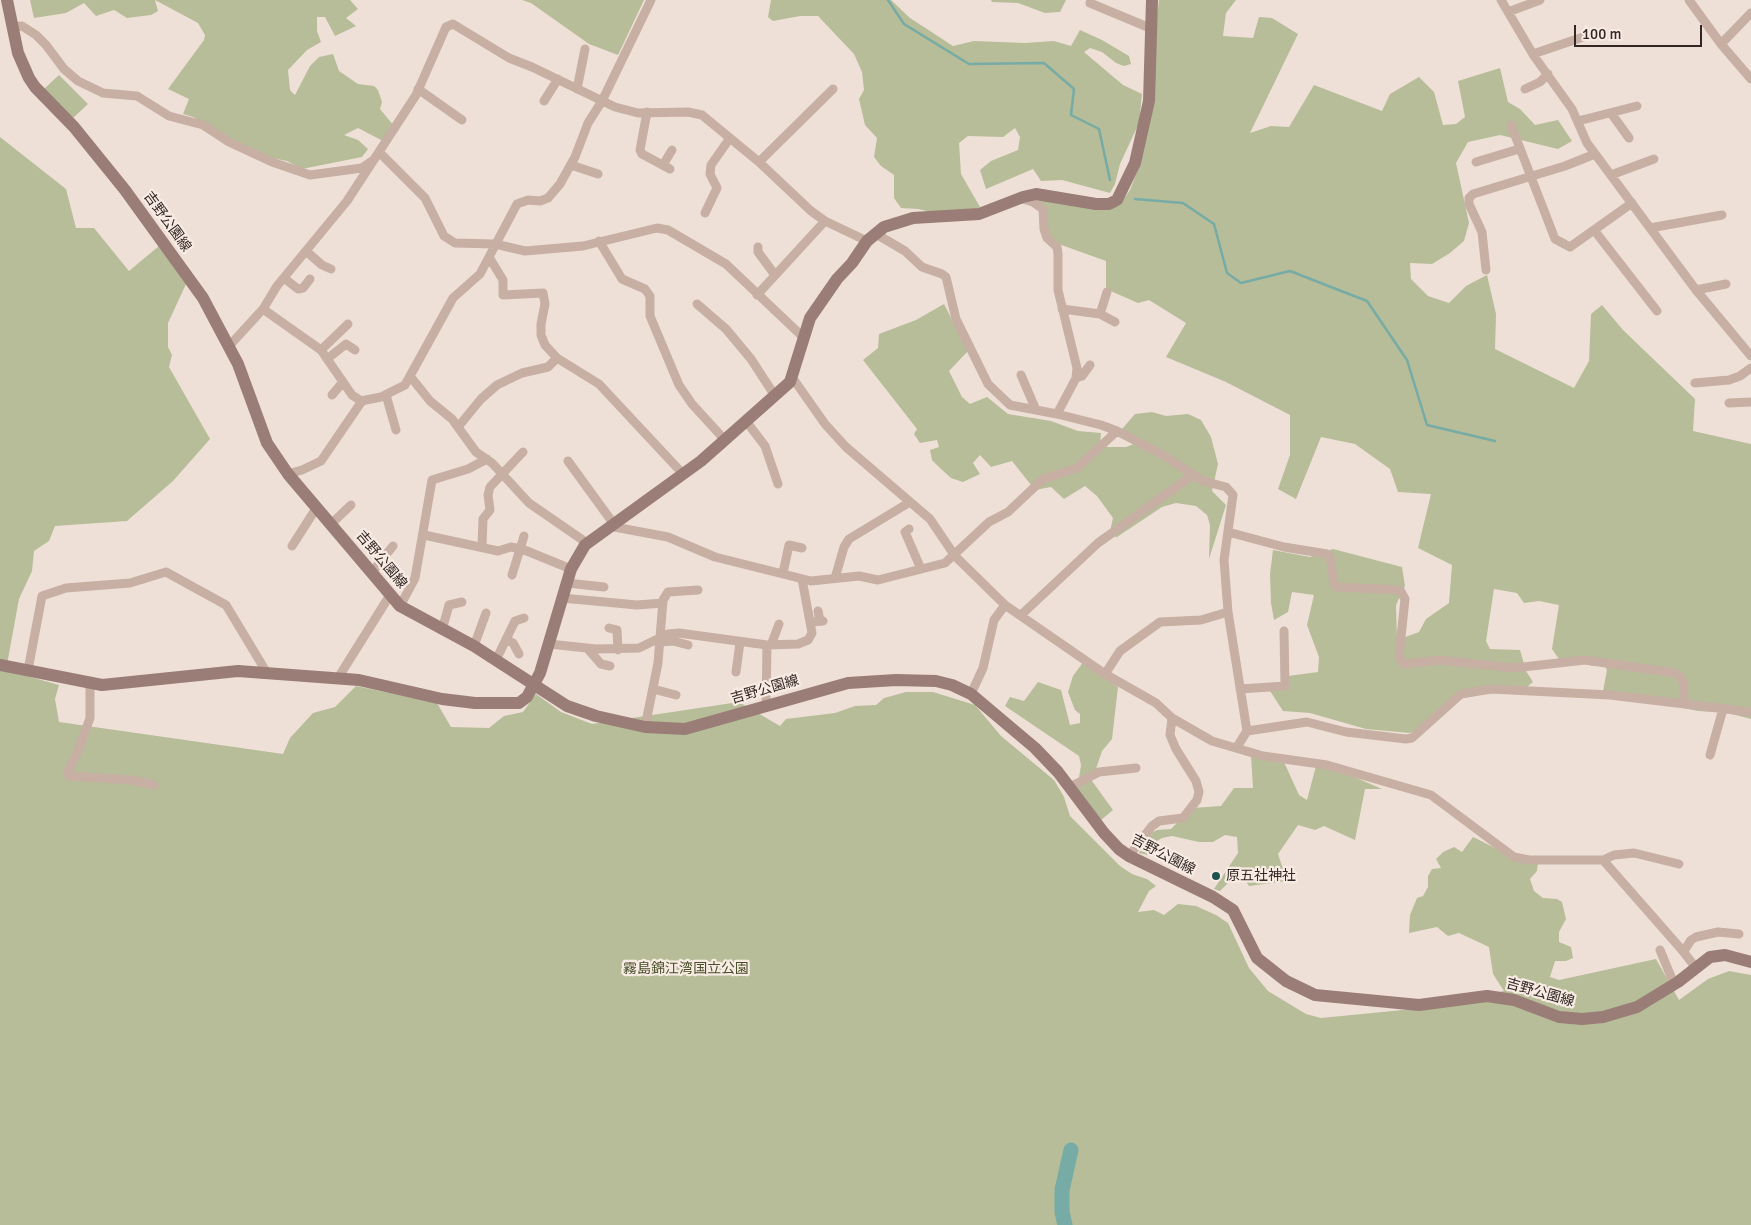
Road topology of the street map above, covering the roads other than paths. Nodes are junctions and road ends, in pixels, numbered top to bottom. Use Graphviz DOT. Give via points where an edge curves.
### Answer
graph roads {
  1 [pos="7,0"];
  2 [pos="651,0"];
  3 [pos="1091,0"];
  4 [pos="1152,0"];
  5 [pos="1501,0"];
  6 [pos="1540,0"];
  7 [pos="1689,0"];
  8 [pos="1508,12"];
  9 [pos="1751,13"];
  10 [pos="12,27"];
  11 [pos="1150,28"];
  12 [pos="1586,36"];
  13 [pos="1721,44"];
  14 [pos="585,49"];
  15 [pos="1533,54"];
  16 [pos="1548,74"];
  17 [pos="558,79"];
  18 [pos="1751,79"];
  19 [pos="578,89"];
  20 [pos="1525,89"];
  21 [pos="418,90"];
  22 [pos="833,90"];
  23 [pos="544,100"];
  24 [pos="602,101"];
  25 [pos="1637,106"];
  26 [pos="647,112"];
  27 [pos="1612,113"];
  28 [pos="462,120"];
  29 [pos="1578,121"];
  30 [pos="1511,124"];
  31 [pos="730,138"];
  32 [pos="1629,138"];
  33 [pos="1519,149"];
  34 [pos="672,150"];
  35 [pos="1595,154"];
  36 [pos="379,155"];
  37 [pos="1654,159"];
  38 [pos="759,162"];
  39 [pos="1476,162"];
  40 [pos="570,165"];
  41 [pos="598,174"];
  42 [pos="1611,175"];
  43 [pos="1530,176"];
  44 [pos="1019,198"];
  45 [pos="1632,203"];
  46 [pos="705,213"];
  47 [pos="1722,216"];
  48 [pos="825,221"];
  49 [pos="1650,228"];
  50 [pos="1594,230"];
  51 [pos="871,238"];
  52 [pos="599,241"];
  53 [pos="495,244"];
  54 [pos="758,248"];
  55 [pos="306,251"];
  56 [pos="489,257"];
  57 [pos="331,269"];
  58 [pos="1486,270"];
  59 [pos="775,275"];
  60 [pos="284,278"];
  61 [pos="310,279"];
  62 [pos="1726,284"];
  63 [pos="1696,290"];
  64 [pos="1107,292"];
  65 [pos="758,294"];
  66 [pos="697,304"];
  67 [pos="262,309"];
  68 [pos="1062,310"];
  69 [pos="1657,311"];
  70 [pos="1100,314"];
  71 [pos="1116,322"];
  72 [pos="348,324"];
  73 [pos="803,337"];
  74 [pos="230,345"];
  75 [pos="321,350"];
  76 [pos="354,350"];
  77 [pos="1749,351"];
  78 [pos="557,358"];
  79 [pos="327,359"];
  80 [pos="1090,365"];
  81 [pos="1751,368"];
  82 [pos="1021,375"];
  83 [pos="410,376"];
  84 [pos="792,378"];
  85 [pos="1076,378"];
  86 [pos="343,382"];
  87 [pos="1695,383"];
  88 [pos="332,395"];
  89 [pos="386,395"];
  90 [pos="775,396"];
  91 [pos="362,401"];
  92 [pos="1729,402"];
  93 [pos="1751,402"];
  94 [pos="1036,410"];
  95 [pos="1057,414"];
  96 [pos="746,421"];
  97 [pos="458,427"];
  98 [pos="396,430"];
  99 [pos="1116,431"];
  100 [pos="724,439"];
  101 [pos="523,452"];
  102 [pos="487,459"];
  103 [pos="568,462"];
  104 [pos="288,474"];
  105 [pos="502,474"];
  106 [pos="683,474"];
  107 [pos="1193,475"];
  108 [pos="778,484"];
  109 [pos="910,502"];
  110 [pos="351,505"];
  111 [pos="317,508"];
  112 [pos="331,524"];
  113 [pos="611,525"];
  114 [pos="909,530"];
  115 [pos="1228,532"];
  116 [pos="424,535"];
  117 [pos="524,536"];
  118 [pos="587,543"];
  119 [pos="292,546"];
  120 [pos="393,546"];
  121 [pos="482,547"];
  122 [pos="802,548"];
  123 [pos="522,549"];
  124 [pos="955,556"];
  125 [pos="571,568"];
  126 [pos="921,569"];
  127 [pos="372,572"];
  128 [pos="783,573"];
  129 [pos="512,575"];
  130 [pos="802,578"];
  131 [pos="835,578"];
  132 [pos="566,583"];
  133 [pos="604,587"];
  134 [pos="698,590"];
  135 [pos="390,595"];
  136 [pos="562,598"];
  137 [pos="462,602"];
  138 [pos="663,603"];
  139 [pos="1006,605"];
  140 [pos="400,606"];
  141 [pos="818,611"];
  142 [pos="1228,612"];
  143 [pos="486,613"];
  144 [pos="1021,615"];
  145 [pos="519,617"];
  146 [pos="818,622"];
  147 [pos="779,624"];
  148 [pos="609,628"];
  149 [pos="442,630"];
  150 [pos="1284,631"];
  151 [pos="507,640"];
  152 [pos="661,640"];
  153 [pos="740,642"];
  154 [pos="549,644"];
  155 [pos="688,645"];
  156 [pos="769,645"];
  157 [pos="474,646"];
  158 [pos="587,648"];
  159 [pos="618,650"];
  160 [pos="519,654"];
  161 [pos="496,660"];
  162 [pos="0,665"];
  163 [pos="610,666"];
  164 [pos="28,670"];
  165 [pos="736,672"];
  166 [pos="267,673"];
  167 [pos="1105,674"];
  168 [pos="338,678"];
  169 [pos="90,684"];
  170 [pos="535,684"];
  171 [pos="788,685"];
  172 [pos="653,689"];
  173 [pos="1240,689"];
  174 [pos="767,690"];
  175 [pos="971,694"];
  176 [pos="676,695"];
  177 [pos="1684,704"];
  178 [pos="766,706"];
  179 [pos="1723,709"];
  180 [pos="1751,712"];
  181 [pos="1172,718"];
  182 [pos="645,727"];
  183 [pos="1246,731"];
  184 [pos="1237,747"];
  185 [pos="1710,755"];
  186 [pos="1136,768"];
  187 [pos="154,785"];
  188 [pos="1070,787"];
  189 [pos="1129,856"];
  190 [pos="1603,860"];
  191 [pos="1679,864"];
  192 [pos="1739,934"];
  193 [pos="1660,950"];
  194 [pos="1684,952"];
  195 [pos="1751,962"];
  196 [pos="1696,968"];
  197 [pos="1674,984"];
  1 -- 10 [label="main road, 吉野公園線"];
  2 -- 24 [label="street"];
  3 -- 11 [label="street" via="1090,3"];
  4 -- 11 [label="main road"];
  5 -- 8 [label="street"];
  6 -- 8 [label="street"];
  7 -- 13 [label="street"];
  8 -- 15 [label="street"];
  9 -- 13 [label="street"];
  10 -- 36 [label="street" via="22,26 36,35 78,82 103,93 137,96 169,116 203,125 229,142 310,176 362,168"];
  10 -- 74 [label="main road, 吉野公園線" via="24,67 35,87 74,127 125,190 203,298"];
  11 -- 44 [label="main road" via="1149,101 1135,163 1117,200 1096,204 1036,194"];
  12 -- 15 [label="street"];
  13 -- 18 [label="street"];
  14 -- 19 [label="street"];
  15 -- 16 [label="street"];
  16 -- 20 [label="street"];
  16 -- 29 [label="street"];
  17 -- 19 [label="street"];
  17 -- 21 [label="street" via="509,58 453,24 446,28"];
  17 -- 23 [label="street"];
  19 -- 24 [label="street"];
  21 -- 28 [label="street"];
  21 -- 36 [label="street"];
  22 -- 38 [label="street"];
  24 -- 26 [label="street" via="615,107"];
  24 -- 40 [label="street" via="588,123"];
  25 -- 27 [label="street"];
  26 -- 31 [label="street" via="702,115"];
  26 -- 34 [label="street" via="642,154 666,167"];
  27 -- 29 [label="street"];
  27 -- 32 [label="street"];
  29 -- 35 [label="street"];
  30 -- 33 [label="street"];
  31 -- 38 [label="street"];
  31 -- 46 [label="street" via="711,165 710,174 717,188"];
  33 -- 39 [label="street"];
  33 -- 43 [label="street"];
  35 -- 42 [label="street"];
  35 -- 43 [label="street"];
  36 -- 53 [label="street" via="425,198 444,236 455,242"];
  36 -- 55 [label="street"];
  37 -- 42 [label="street"];
  38 -- 48 [label="street"];
  40 -- 41 [label="street"];
  40 -- 53 [label="street" via="548,198 517,204"];
  42 -- 45 [label="street"];
  43 -- 50 [label="street" via="1555,239 1570,246"];
  43 -- 58 [label="street" via="1469,198 1482,232"];
  44 -- 51 [label="main road" via="979,214 898,220"];
  44 -- 68 [label="street" via="1033,202 1043,210 1046,234 1057,247"];
  45 -- 49 [label="street"];
  45 -- 50 [label="street"];
  47 -- 49 [label="street"];
  48 -- 51 [label="street"];
  48 -- 59 [label="street"];
  49 -- 63 [label="street"];
  50 -- 69 [label="street"];
  51 -- 73 [label="main road" via="810,318"];
  51 -- 94 [label="street" via="904,251 922,268 946,277 956,320 988,384 1010,405"];
  52 -- 53 [label="street" via="583,246 525,251"];
  52 -- 65 [label="street" via="657,228 668,230 726,264"];
  52 -- 100 [label="street" via="622,279 644,289 650,296 650,316 679,385"];
  53 -- 56 [label="street"];
  54 -- 59 [label="street"];
  55 -- 57 [label="street"];
  55 -- 60 [label="street"];
  56 -- 78 [label="street" via="503,280 503,295 543,293 542,336"];
  56 -- 83 [label="street" via="480,274 452,298"];
  59 -- 65 [label="street"];
  60 -- 61 [label="street" via="298,289"];
  60 -- 67 [label="street"];
  62 -- 63 [label="street"];
  63 -- 77 [label="street"];
  64 -- 70 [label="street"];
  65 -- 73 [label="street"];
  66 -- 90 [label="street" via="726,329"];
  67 -- 74 [label="street"];
  67 -- 75 [label="street"];
  68 -- 70 [label="street"];
  68 -- 85 [label="street" via="1077,368"];
  70 -- 71 [label="street"];
  72 -- 75 [label="street"];
  73 -- 84 [label="main road"];
  74 -- 104 [label="main road, 吉野公園線" via="267,443"];
  75 -- 79 [label="street"];
  76 -- 79 [label="street" via="346,344"];
  78 -- 97 [label="street" via="548,367 522,373 497,385 481,398"];
  78 -- 106 [label="street" via="599,384"];
  79 -- 86 [label="street"];
  80 -- 85 [label="street" via="1082,376"];
  81 -- 87 [label="street" via="1729,380"];
  82 -- 94 [label="street"];
  83 -- 89 [label="street" via="405,385"];
  83 -- 97 [label="street" via="430,401"];
  84 -- 90 [label="main road"];
  84 -- 109 [label="street" via="846,447"];
  85 -- 95 [label="street"];
  86 -- 88 [label="street"];
  86 -- 91 [label="street" via="352,395"];
  89 -- 91 [label="street"];
  89 -- 98 [label="street"];
  90 -- 96 [label="main road"];
  91 -- 104 [label="street" via="321,461"];
  92 -- 93 [label="street"];
  94 -- 95 [label="street"];
  95 -- 99 [label="street"];
  96 -- 100 [label="main road"];
  96 -- 108 [label="street" via="765,446"];
  97 -- 102 [label="street" via="476,452"];
  99 -- 107 [label="street"];
  99 -- 124 [label="street" via="1076,468 1043,479 1008,512 989,522"];
  100 -- 106 [label="main road"];
  101 -- 105 [label="street"];
  102 -- 105 [label="street"];
  102 -- 116 [label="street" via="468,469 432,480"];
  103 -- 113 [label="street"];
  104 -- 111 [label="main road, 吉野公園線"];
  105 -- 118 [label="street" via="529,504"];
  105 -- 121 [label="street" via="490,487 490,510 483,519"];
  106 -- 113 [label="main road"];
  107 -- 115 [label="street" via="1226,487 1233,495"];
  107 -- 144 [label="street" via="1098,543"];
  109 -- 124 [label="street" via="930,520"];
  109 -- 131 [label="street" via="849,539"];
  110 -- 112 [label="street"];
  111 -- 112 [label="main road, 吉野公園線"];
  111 -- 119 [label="street"];
  112 -- 127 [label="main road, 吉野公園線"];
  113 -- 118 [label="main road"];
  113 -- 128 [label="street" via="668,537 716,557"];
  114 -- 126 [label="street" via="905,532"];
  115 -- 142 [label="street" via="1224,560"];
  115 -- 177 [label="street" via="1326,554 1330,557 1337,587 1400,590 1406,599 1398,656 1404,664 1440,660 1514,668 1594,661 1675,673 1684,684"];
  116 -- 121 [label="street"];
  116 -- 140 [label="street" via="415,578"];
  117 -- 123 [label="street"];
  118 -- 125 [label="main road"];
  120 -- 127 [label="street"];
  121 -- 123 [label="street" via="498,551 511,547"];
  122 -- 128 [label="street" via="790,545"];
  123 -- 125 [label="street"];
  123 -- 129 [label="street"];
  124 -- 126 [label="street" via="945,563"];
  124 -- 139 [label="street"];
  125 -- 132 [label="main road"];
  126 -- 131 [label="street" via="878,580 859,576"];
  127 -- 135 [label="main road, 吉野公園線"];
  128 -- 130 [label="street"];
  130 -- 131 [label="street" via="811,581"];
  130 -- 146 [label="street"];
  132 -- 133 [label="street"];
  132 -- 136 [label="main road"];
  134 -- 138 [label="street" via="668,592"];
  135 -- 140 [label="main road, 吉野公園線"];
  135 -- 168 [label="street"];
  136 -- 138 [label="street" via="637,605"];
  136 -- 154 [label="main road"];
  137 -- 149 [label="street" via="449,605"];
  138 -- 152 [label="street"];
  139 -- 144 [label="street"];
  139 -- 175 [label="street" via="994,620 983,668"];
  140 -- 149 [label="main road, 吉野公園線"];
  141 -- 146 [label="street"];
  142 -- 167 [label="street" via="1201,620 1160,622 1120,651"];
  142 -- 173 [label="street"];
  143 -- 157 [label="street"];
  144 -- 167 [label="street"];
  145 -- 151 [label="street"];
  146 -- 156 [label="street" via="808,640 798,644"];
  147 -- 156 [label="street"];
  148 -- 159 [label="street" via="617,630"];
  149 -- 157 [label="main road, 吉野公園線"];
  150 -- 173 [label="street" via="1284,686"];
  151 -- 160 [label="street" via="513,643"];
  151 -- 161 [label="street"];
  152 -- 153 [label="street" via="679,633"];
  152 -- 155 [label="street"];
  152 -- 159 [label="street" via="639,648"];
  152 -- 172 [label="street"];
  153 -- 156 [label="street"];
  153 -- 165 [label="street"];
  154 -- 158 [label="street"];
  154 -- 170 [label="main road"];
  156 -- 174 [label="street"];
  157 -- 161 [label="main road, 吉野公園線"];
  158 -- 159 [label="street"];
  158 -- 163 [label="street" via="601,664"];
  161 -- 170 [label="main road, 吉野公園線"];
  162 -- 164 [label="main road"];
  164 -- 166 [label="street" via="42,596 66,588 130,583 166,572 226,605"];
  164 -- 169 [label="main road"];
  166 -- 168 [label="main road"];
  166 -- 169 [label="main road" via="214,672"];
  167 -- 181 [label="street" via="1156,703"];
  168 -- 170 [label="main road" via="377,683 442,699 489,704 519,704"];
  169 -- 187 [label="street" via="90,718 68,770 69,776 132,780"];
  170 -- 182 [label="main road, 吉野公園線" via="577,711"];
  171 -- 174 [label="street"];
  172 -- 176 [label="street"];
  172 -- 182 [label="street"];
  173 -- 183 [label="street"];
  174 -- 178 [label="street"];
  175 -- 178 [label="main road, 吉野公園線" via="936,681 860,681 834,685"];
  175 -- 188 [label="main road, 吉野公園線" via="1035,748"];
  177 -- 179 [label="street"];
  177 -- 183 [label="street" via="1601,694 1491,689 1461,694 1406,740 1346,732 1307,722"];
  178 -- 182 [label="main road, 吉野公園線" via="685,729"];
  179 -- 180 [label="street"];
  179 -- 185 [label="street"];
  181 -- 184 [label="street" via="1212,741"];
  181 -- 189 [label="street" via="1170,735 1196,781 1197,800 1183,818 1159,820"];
  183 -- 184 [label="street"];
  184 -- 190 [label="street" via="1263,756 1327,765 1431,795 1514,857"];
  186 -- 188 [label="street" via="1099,772"];
  188 -- 189 [label="main road, 吉野公園線" via="1104,833"];
  189 -- 197 [label="main road, 吉野公園線" via="1233,910 1258,958 1286,981 1315,994 1419,1005 1486,996 1514,1000 1559,1017 1582,1019 1625,1012"];
  190 -- 191 [label="street" via="1634,853"];
  190 -- 194 [label="street"];
  192 -- 194 [label="street" via="1718,932 1696,937"];
  193 -- 197 [label="street"];
  194 -- 196 [label="street"];
  195 -- 196 [label="main road, 吉野公園線" via="1717,955"];
  196 -- 197 [label="main road, 吉野公園線"];
}
